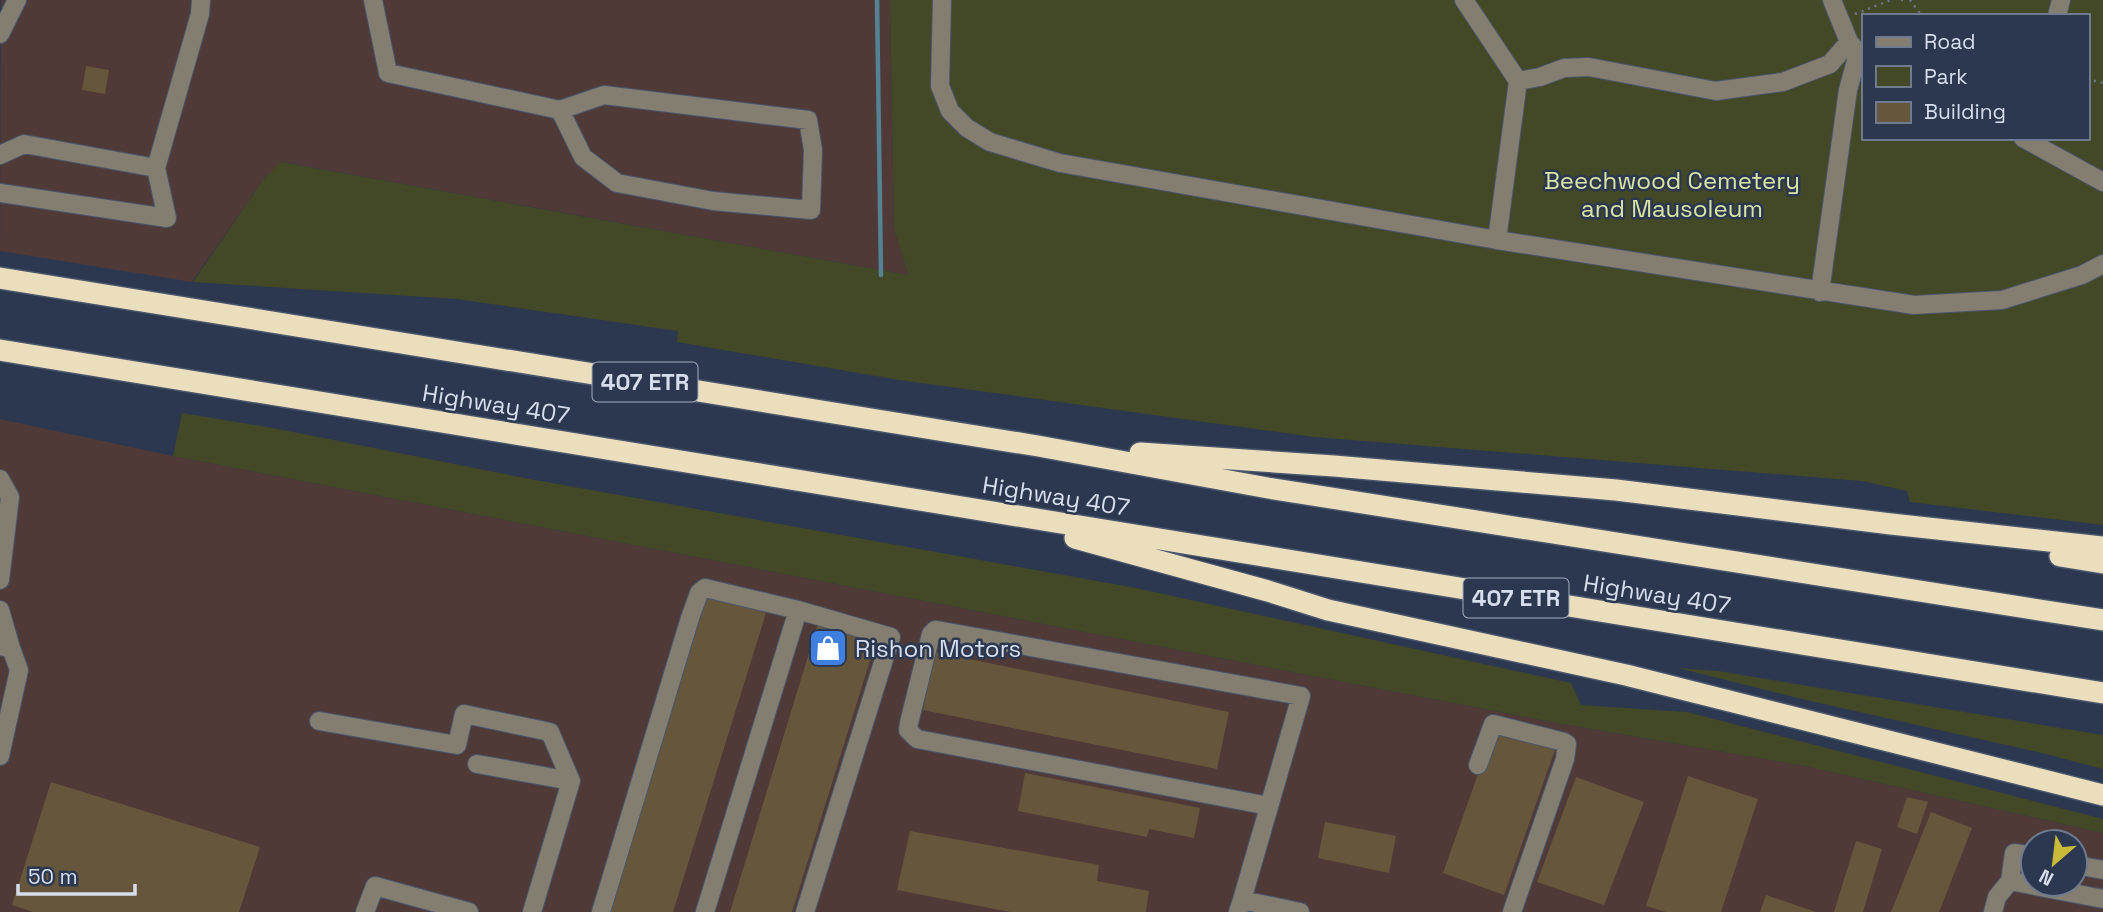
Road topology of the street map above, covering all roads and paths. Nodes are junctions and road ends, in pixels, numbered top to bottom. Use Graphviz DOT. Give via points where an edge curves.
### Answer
graph roads {
  1 [pos="17,0"];
  2 [pos="201,0"];
  3 [pos="373,0"];
  4 [pos="942,0"];
  5 [pos="1464,0"];
  6 [pos="1891,0"];
  7 [pos="1905,0"];
  8 [pos="1835,9"];
  9 [pos="1920,14"];
  10 [pos="0,34"];
  11 [pos="1857,50"];
  12 [pos="1518,81"];
  13 [pos="560,110"];
  14 [pos="2027,140"];
  15 [pos="0,155"];
  16 [pos="156,168"];
  17 [pos="2103,182"];
  18 [pos="0,193"];
  19 [pos="1497,240"];
  20 [pos="2103,264"];
  21 [pos="0,278"];
  22 [pos="1820,292"];
  23 [pos="0,350"];
  24 [pos="1038,446"];
  25 [pos="0,479"];
  26 [pos="965,508"];
  27 [pos="1891,524"];
  28 [pos="2103,547"];
  29 [pos="2103,563"];
  30 [pos="0,580"];
  31 [pos="0,610"];
  32 [pos="798,610"];
  33 [pos="2103,620"];
  34 [pos="6,647"];
  35 [pos="2103,694"];
  36 [pos="319,721"];
  37 [pos="0,756"];
  38 [pos="477,764"];
  39 [pos="1478,765"];
  40 [pos="571,781"];
  41 [pos="2103,795"];
  42 [pos="1269,806"];
  43 [pos="2019,854"];
  44 [pos="2010,881"];
  45 [pos="2103,899"];
  46 [pos="1240,906"];
  47 [pos="365,912"];
  48 [pos="468,912"];
  49 [pos="532,912"];
  50 [pos="600,912"];
  51 [pos="705,912"];
  52 [pos="805,912"];
  53 [pos="1300,912"];
  54 [pos="1512,912"];
  55 [pos="1993,912"];
  1 -- 10 [label="street"];
  2 -- 16 [label="street"];
  3 -- 13 [label="street" via="388,73"];
  4 -- 19 [label="street" via="940,86 950,111 990,142 1060,163"];
  5 -- 12 [label="street"];
  6 -- 8 [label="path" via="1858,14"];
  7 -- 9 [label="path"];
  8 -- 11 [label="street"];
  11 -- 12 [label="street" via="1783,82 1716,91 1590,67 1564,68"];
  11 -- 22 [label="street"];
  12 -- 19 [label="street"];
  13 -- 13 [label="street" via="583,157 617,183 713,201 811,210 813,150 808,120 604,95"];
  14 -- 17 [label="street"];
  15 -- 16 [label="street" via="24,144"];
  16 -- 18 [label="street" via="167,218"];
  19 -- 22 [label="street"];
  20 -- 22 [label="street" via="2003,300 1914,305"];
  21 -- 24 [label="highway, Highway 407 / 407 ETR"];
  23 -- 26 [label="highway, Highway 407 / 407 ETR"];
  24 -- 27 [label="highway" via="1616,490"];
  24 -- 33 [label="highway, Highway 407 / 407 ETR" via="1268,488"];
  25 -- 30 [label="street" via="10,497"];
  26 -- 35 [label="highway, Highway 407 / 407 ETR"];
  26 -- 41 [label="highway" via="1328,610 1626,675"];
  27 -- 28 [label="highway"];
  27 -- 29 [label="highway"];
  31 -- 34 [label="street"];
  32 -- 50 [label="street" via="705,588 699,593"];
  32 -- 51 [label="street"];
  32 -- 52 [label="street" via="891,637"];
  34 -- 37 [label="street" via="19,670"];
  36 -- 40 [label="street" via="457,745 464,714 550,732"];
  38 -- 40 [label="street"];
  39 -- 54 [label="street" via="1493,724 1567,744"];
  40 -- 49 [label="street"];
  42 -- 42 [label="street" via="1301,696 942,631 933,632 928,642 908,730 917,739"];
  42 -- 46 [label="street"];
  43 -- 44 [label="street" via="2014,853"];
  44 -- 45 [label="street"];
  44 -- 55 [label="street" via="1997,897"];
  46 -- 53 [label="street"];
  47 -- 48 [label="street" via="375,886"];
}
